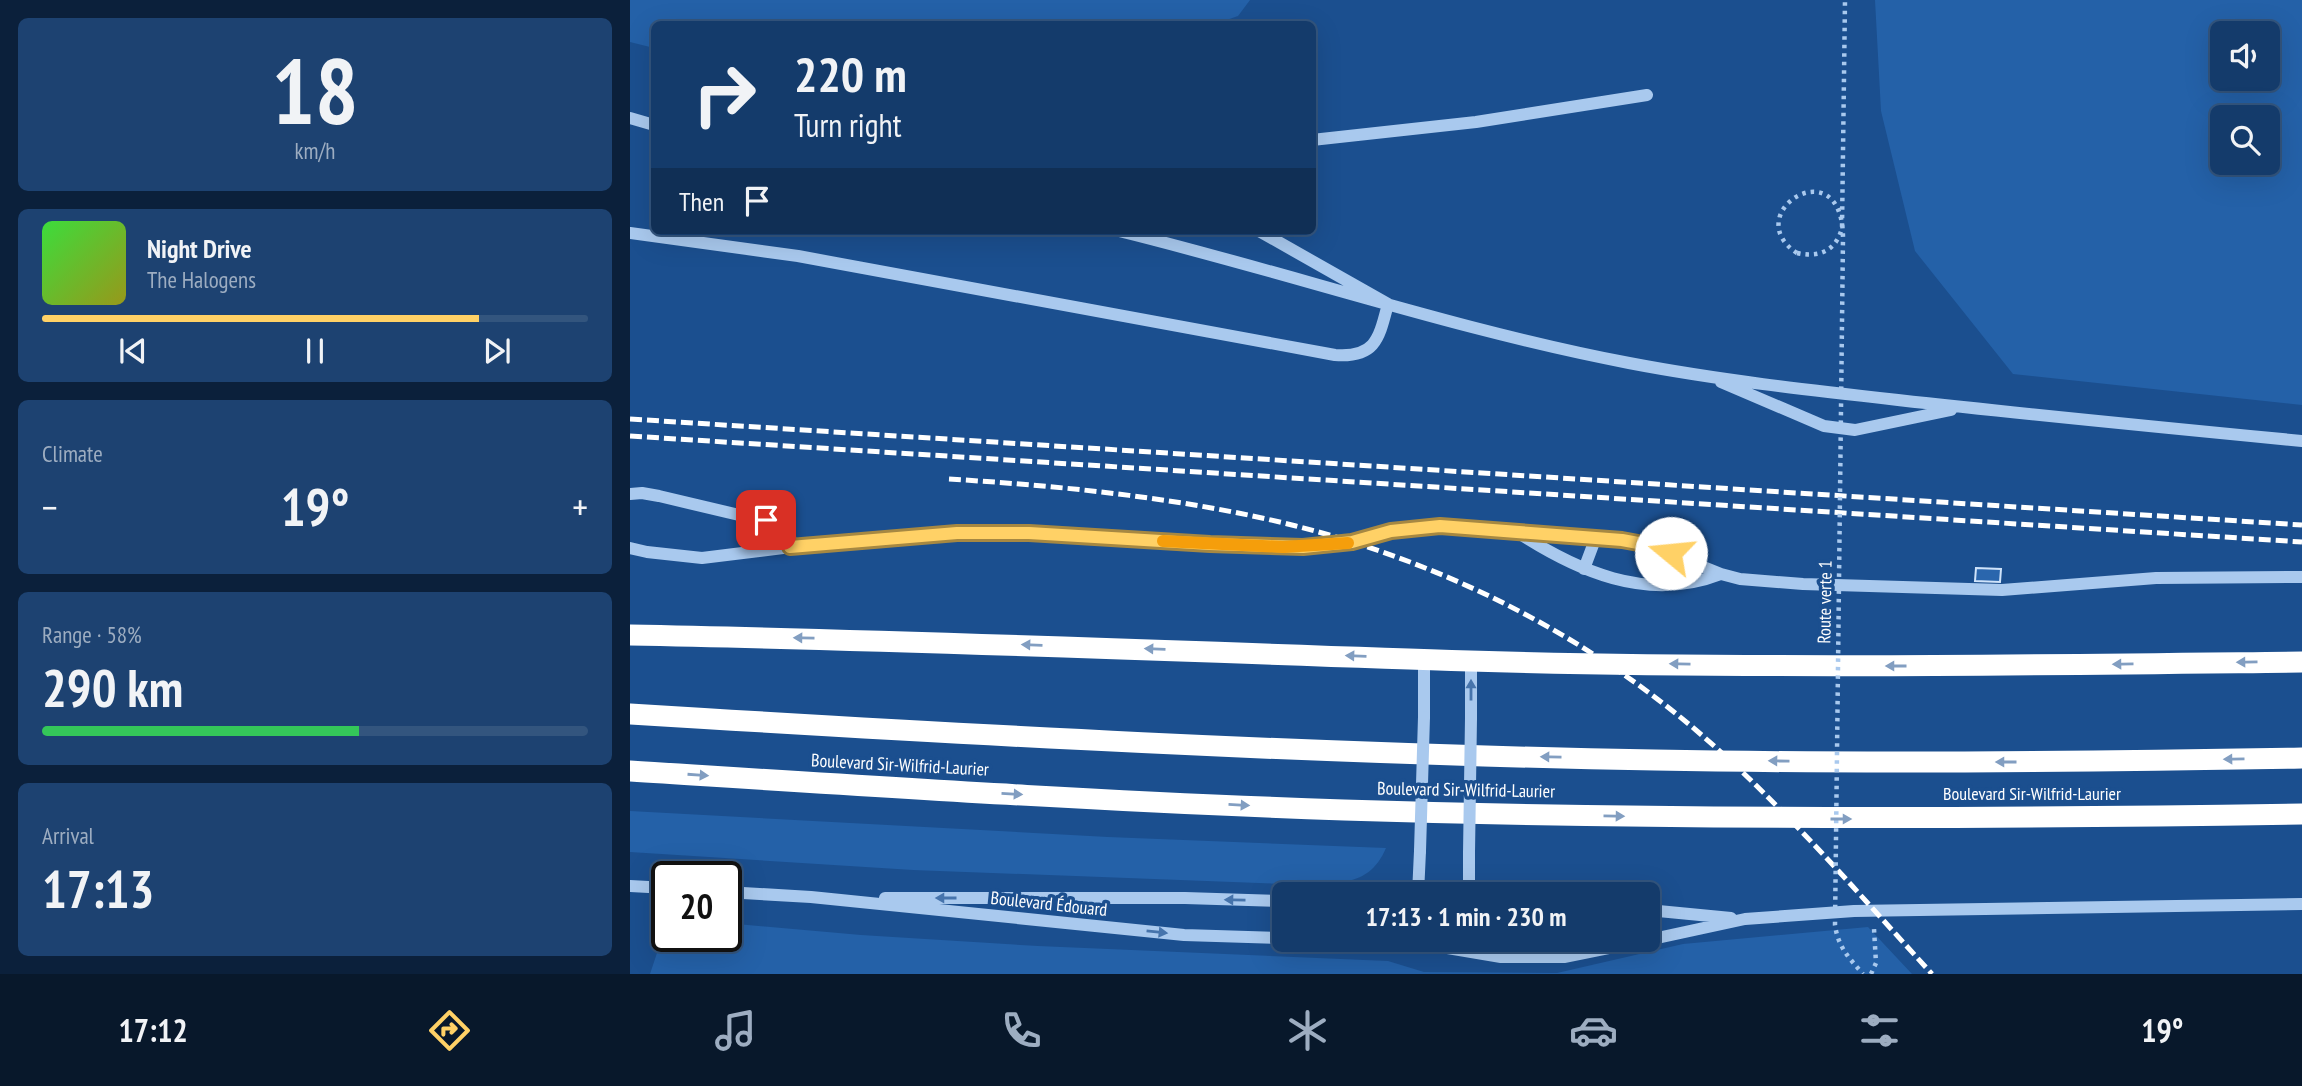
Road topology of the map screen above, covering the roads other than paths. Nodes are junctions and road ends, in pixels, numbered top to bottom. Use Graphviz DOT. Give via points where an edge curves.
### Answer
graph roads {
  1 [pos="1647,95"];
  2 [pos="630,118"];
  3 [pos="651,124"];
  4 [pos="1316,140"];
  5 [pos="630,233"];
  6 [pos="1154,235"];
  7 [pos="1266,235"];
  8 [pos="1172,237"];
  9 [pos="1388,304"];
  10 [pos="1704,375"];
  11 [pos="1961,407"];
  12 [pos="2302,441"];
  13 [pos="630,494"];
  14 [pos="1513,530"];
  15 [pos="1596,537"];
  16 [pos="790,547"];
  17 [pos="630,548"];
  18 [pos="1584,569"];
  19 [pos="1720,574"];
  20 [pos="2302,578"];
  21 [pos="630,635"];
  22 [pos="1424,659"];
  23 [pos="1471,661"];
  24 [pos="2302,662"];
  25 [pos="630,714"];
  26 [pos="2302,758"];
  27 [pos="630,771"];
  28 [pos="2302,814"];
  29 [pos="1419,882"];
  30 [pos="1469,882"];
  31 [pos="630,886"];
  32 [pos="651,887"];
  33 [pos="742,893"];
  34 [pos="811,897"];
  35 [pos="1272,901"];
  36 [pos="2302,904"];
  37 [pos="1660,911"];
  38 [pos="1745,919"];
  39 [pos="1660,937"];
  40 [pos="1272,939"];
  41 [pos="1486,952"];
  42 [pos="1589,952"];
  1 -- 4 [label="street" via="1476,122"];
  2 -- 3 [label="street"];
  5 -- 9 [label="street" via="811,258 1335,355 1370,349"];
  6 -- 8 [label="street"];
  7 -- 9 [label="street"];
  8 -- 9 [label="street"];
  9 -- 10 [label="street" via="1563,350"];
  10 -- 11 [label="street"];
  10 -- 11 [label="street" via="1824,426 1855,430"];
  11 -- 12 [label="street"];
  13 -- 16 [label="street" via="659,496 777,524"];
  14 -- 15 [label="street"];
  14 -- 16 [label="street" via="1415,527 1352,542 1303,547 1029,533 957,533"];
  14 -- 18 [label="street"];
  15 -- 18 [label="street"];
  15 -- 19 [label="street" via="1649,545"];
  16 -- 17 [label="street" via="702,558"];
  18 -- 19 [label="street" via="1610,579 1650,584 1687,583"];
  19 -- 20 [label="street" via="1803,584 1990,590 2156,578"];
  22 -- 21 [label="highway, one-way"];
  22 -- 23 [label="highway"];
  22 -- 29 [label="street, bridge"];
  24 -- 23 [label="highway, one-way" via="1844,666"];
  30 -- 23 [label="street, one-way, bridge"];
  26 -- 25 [label="highway, Boulevard Sir-Wilfrid-Laurier, one-way" via="1864,762 1475,756 1138,744"];
  27 -- 28 [label="highway, Boulevard Sir-Wilfrid-Laurier, one-way" via="1341,810 1822,819"];
  31 -- 32 [label="street"];
  33 -- 34 [label="street, Boulevard Édouard"];
  35 -- 34 [label="street, Boulevard Édouard, one-way"];
  34 -- 40 [label="street, Boulevard Édouard, one-way" via="1184,935"];
  36 -- 38 [label="street" via="1873,910"];
  37 -- 38 [label="street"];
  38 -- 39 [label="street"];
  41 -- 42 [label="street" via="1501,957 1564,957"];
}
